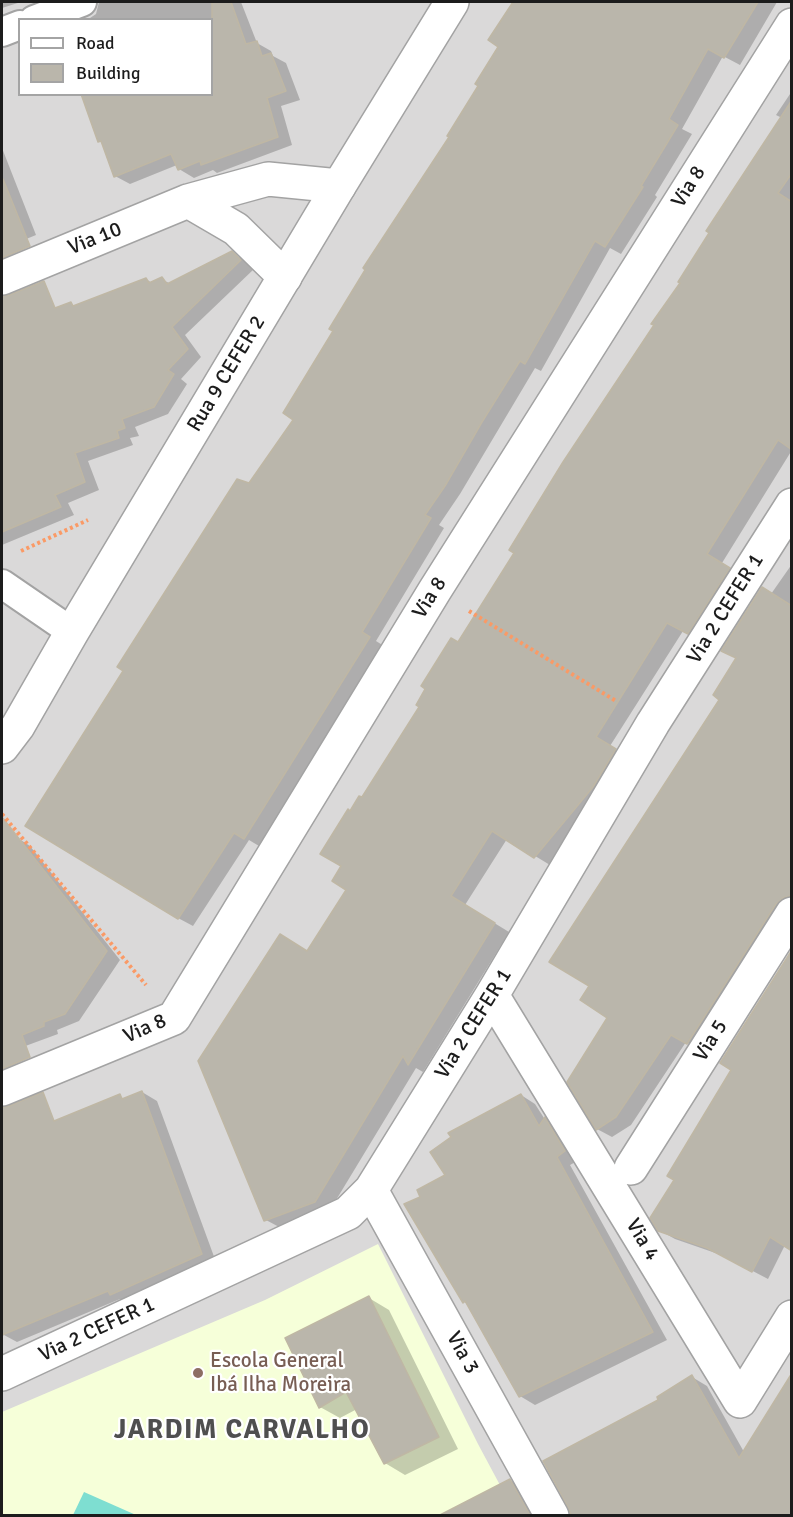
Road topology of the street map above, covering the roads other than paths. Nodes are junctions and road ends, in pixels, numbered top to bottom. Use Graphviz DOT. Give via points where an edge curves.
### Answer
graph roads {
  1 [pos="82,2"];
  2 [pos="451,2"];
  3 [pos="39,18"];
  4 [pos="792,25"];
  5 [pos="18,26"];
  6 [pos="2,32"];
  7 [pos="339,186"];
  8 [pos="188,201"];
  9 [pos="285,277"];
  10 [pos="2,278"];
  11 [pos="792,505"];
  12 [pos="2,584"];
  13 [pos="72,632"];
  14 [pos="2,747"];
  15 [pos="792,914"];
  16 [pos="492,995"];
  17 [pos="2,1089"];
  18 [pos="631,1168"];
  19 [pos="371,1190"];
  20 [pos="792,1317"];
  21 [pos="2,1374"];
  22 [pos="552,1515"];
  1 -- 3 [label="lane"];
  2 -- 7 [label="street, Rua 9 CEFER 2"];
  4 -- 17 [label="street, Via 8" via="435,590 174,1018"];
  5 -- 6 [label="lane"];
  7 -- 8 [label="street, Via 10" via="268,179"];
  7 -- 9 [label="street, Rua 9 CEFER 2"];
  8 -- 9 [label="street" via="236,229"];
  8 -- 10 [label="street, Via 10"];
  9 -- 13 [label="street, Rua 9 CEFER 2"];
  11 -- 16 [label="street, Via 2 CEFER 1" via="653,723"];
  12 -- 13 [label="lane"];
  13 -- 14 [label="street, Rua 9 CEFER 2"];
  15 -- 18 [label="street, Via 5"];
  16 -- 19 [label="street, Via 2 CEFER 1"];
  16 -- 20 [label="street, Via 4" via="740,1401"];
  19 -- 21 [label="street, Via 2 CEFER 1" via="348,1213"];
  19 -- 22 [label="street, Via 3"];
}
